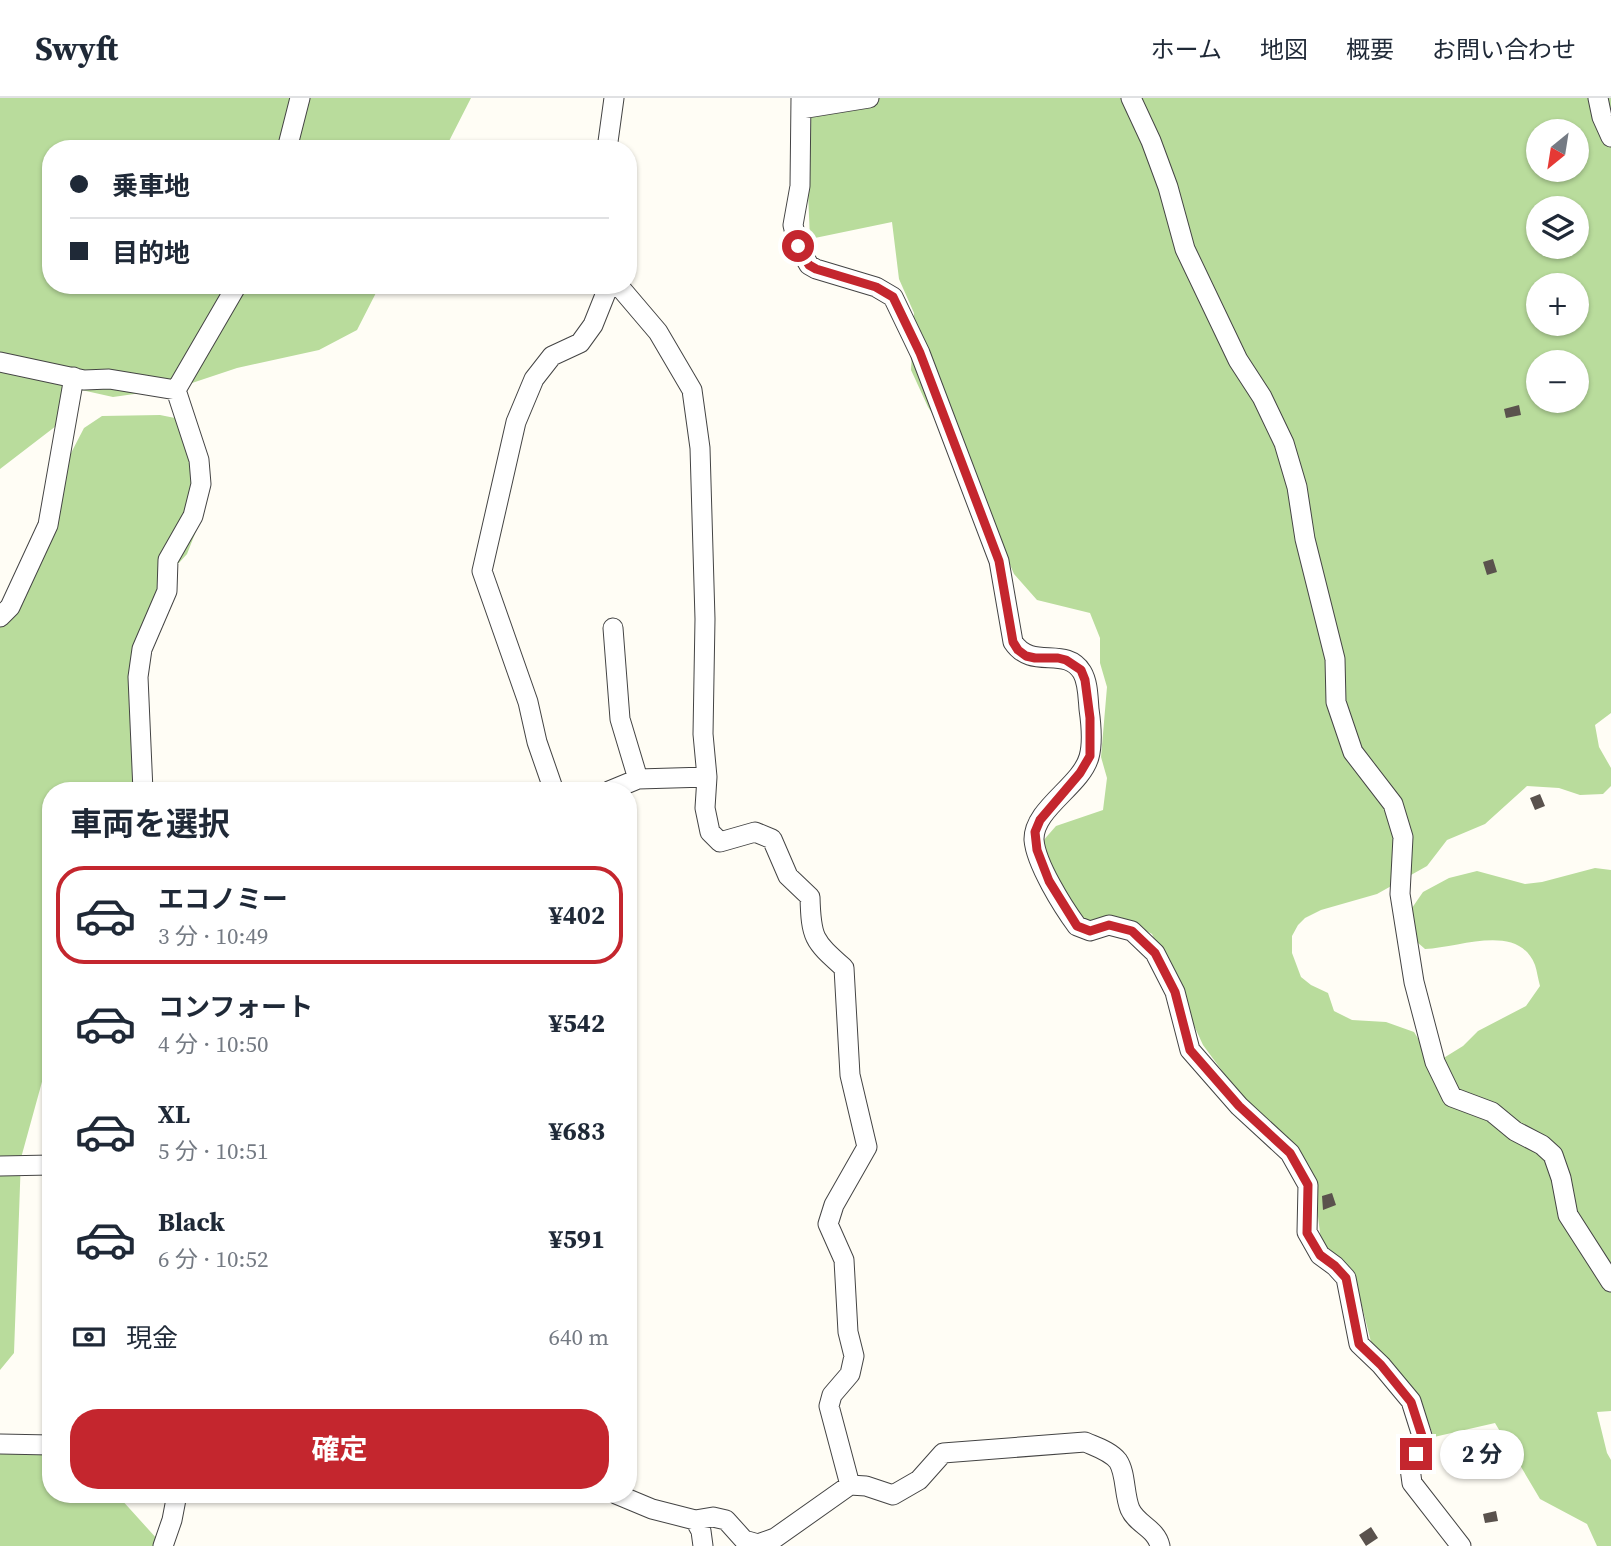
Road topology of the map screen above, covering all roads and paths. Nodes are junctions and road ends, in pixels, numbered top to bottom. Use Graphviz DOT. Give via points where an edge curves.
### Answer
graph roads {
  1 [pos="300,98"];
  2 [pos="614,98"];
  3 [pos="869,98"];
  4 [pos="1131,98"];
  5 [pos="1598,98"];
  6 [pos="801,103"];
  7 [pos="1611,137"];
  8 [pos="290,140"];
  9 [pos="607,140"];
  10 [pos="232,294"];
  11 [pos="605,294"];
  12 [pos="626,294"];
  13 [pos="5,364"];
  14 [pos="68,377"];
  15 [pos="176,390"];
  16 [pos="0,617"];
  17 [pos="613,628"];
  18 [pos="707,777"];
  19 [pos="638,779"];
  20 [pos="143,782"];
  21 [pos="551,782"];
  22 [pos="631,782"];
  23 [pos="42,1165"];
  24 [pos="0,1166"];
  25 [pos="1611,1282"];
  26 [pos="0,1444"];
  27 [pos="42,1445"];
  28 [pos="850,1485"];
  29 [pos="637,1502"];
  30 [pos="175,1503"];
  31 [pos="695,1520"];
  32 [pos="163,1546"];
  33 [pos="703,1546"];
  34 [pos="1160,1546"];
  35 [pos="1461,1546"];
  1 -- 8 [label="street"];
  2 -- 9 [label="street"];
  3 -- 6 [label="street"];
  4 -- 25 [label="street" via="1168,187 1185,249 1284,443 1335,659 1336,702 1353,751 1393,804 1403,836 1401,894 1414,982 1434,1062 1452,1097 1492,1112 1553,1155 1567,1216"];
  5 -- 7 [label="street"];
  6 -- 35 [label="street" via="800,186 793,225 798,246 816,269 876,287 893,297 920,353 999,561 1013,642 1026,656 1066,660 1081,670 1085,680 1090,756 1035,832 1049,881 1077,926 1090,931 1109,925 1132,931 1155,953 1175,992 1190,1050 1239,1106 1290,1153 1308,1185 1307,1233 1320,1255 1346,1278 1359,1344 1411,1402 1423,1439 1410,1468 1412,1483"];
  10 -- 15 [label="street"];
  11 -- 21 [label="street" via="580,343 552,356 534,379 516,422 482,571"];
  12 -- 18 [label="street" via="658,332 692,390 700,448"];
  13 -- 14 [label="street"];
  14 -- 15 [label="street"];
  14 -- 16 [label="street" via="48,525 10,607"];
  15 -- 20 [label="street" via="199,460 201,484 193,516 168,560 167,591 142,649 138,677"];
  17 -- 19 [label="street" via="620,719"];
  18 -- 19 [label="street"];
  18 -- 28 [label="street" via="705,808 710,832 720,842 755,832 772,839 788,876 810,897 811,927 818,945 844,968 850,1075 867,1147 828,1224 844,1260 854,1356 850,1374 832,1395 829,1406"];
  19 -- 22 [label="street"];
  23 -- 24 [label="street"];
  26 -- 27 [label="street"];
  28 -- 31 [label="street" via="775,1538 758,1544 744,1540 726,1520"];
  28 -- 34 [label="street" via="893,1496 919,1480 943,1453 1085,1442 1119,1462 1130,1508 1156,1534"];
  29 -- 31 [label="street"];
  30 -- 32 [label="street"];
  31 -- 33 [label="street"];
}
